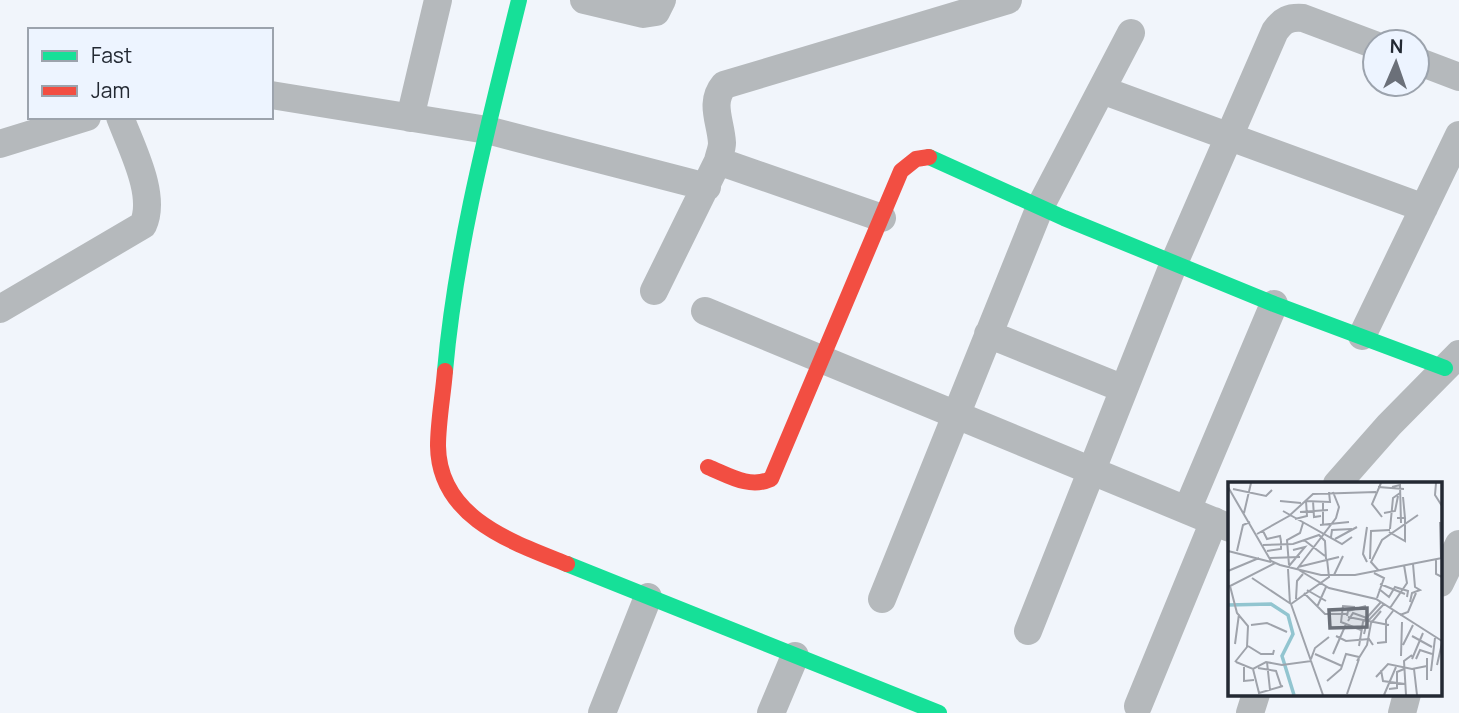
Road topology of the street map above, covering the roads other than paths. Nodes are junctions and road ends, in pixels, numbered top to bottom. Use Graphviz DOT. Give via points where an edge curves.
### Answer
graph roads {
  1 [pos="438,0"];
  2 [pos="519,0"];
  3 [pos="584,0"];
  4 [pos="662,0"];
  5 [pos="1008,0"];
  6 [pos="1131,33"];
  7 [pos="1361,40"];
  8 [pos="1431,66"];
  9 [pos="1459,77"];
  10 [pos="1102,90"];
  11 [pos="273,95"];
  12 [pos="410,118"];
  13 [pos="81,119"];
  14 [pos="121,119"];
  15 [pos="487,130"];
  16 [pos="1227,136"];
  17 [pos="0,144"];
  18 [pos="1456,150"];
  19 [pos="718,161"];
  20 [pos="706,187"];
  21 [pos="1040,207"];
  22 [pos="1424,208"];
  23 [pos="881,218"];
  24 [pos="1174,263"];
  25 [pos="654,291"];
  26 [pos="1275,304"];
  27 [pos="0,309"];
  28 [pos="705,311"];
  29 [pos="988,334"];
  30 [pos="1362,336"];
  31 [pos="823,360"];
  32 [pos="1452,361"];
  33 [pos="1124,389"];
  34 [pos="955,415"];
  35 [pos="708,467"];
  36 [pos="1091,471"];
  37 [pos="1339,482"];
  38 [pos="1187,510"];
  39 [pos="1222,524"];
  40 [pos="1459,544"];
  41 [pos="1445,577"];
  42 [pos="648,597"];
  43 [pos="882,599"];
  44 [pos="1028,631"];
  45 [pos="794,656"];
  46 [pos="1255,696"];
  47 [pos="1406,696"];
  48 [pos="1138,706"];
  49 [pos="937,712"];
  50 [pos="602,713"];
  51 [pos="772,713"];
  52 [pos="1250,713"];
  53 [pos="1402,713"];
  1 -- 12 [label="street"];
  2 -- 15 [label="street"];
  3 -- 4 [label="street" via="643,14 656,12"];
  5 -- 19 [label="street" via="724,85 715,104 722,144"];
  6 -- 10 [label="street"];
  7 -- 16 [label="street" via="1303,18 1283,21"];
  8 -- 9 [label="street"];
  10 -- 16 [label="street"];
  10 -- 21 [label="street"];
  11 -- 12 [label="street"];
  12 -- 15 [label="street"];
  13 -- 17 [label="street"];
  14 -- 27 [label="street" via="148,201 143,225"];
  15 -- 20 [label="street"];
  15 -- 42 [label="street" via="450,312 438,447 442,476 473,518 504,539"];
  16 -- 22 [label="street"];
  16 -- 24 [label="street"];
  18 -- 22 [label="street"];
  19 -- 20 [label="street"];
  19 -- 23 [label="street"];
  20 -- 25 [label="street"];
  21 -- 23 [label="street" via="922,156 901,171"];
  21 -- 24 [label="street"];
  21 -- 29 [label="street"];
  22 -- 30 [label="street"];
  23 -- 31 [label="street"];
  24 -- 26 [label="street"];
  24 -- 33 [label="street"];
  26 -- 30 [label="street"];
  26 -- 38 [label="street"];
  28 -- 31 [label="street"];
  29 -- 33 [label="street"];
  29 -- 34 [label="street"];
  30 -- 32 [label="street"];
  31 -- 34 [label="street"];
  31 -- 35 [label="street" via="771,479 752,484"];
  32 -- 37 [label="street"];
  33 -- 36 [label="street"];
  34 -- 36 [label="street"];
  34 -- 43 [label="street"];
  36 -- 38 [label="street"];
  36 -- 44 [label="street"];
  38 -- 39 [label="street"];
  39 -- 48 [label="street"];
  40 -- 41 [label="street"];
  42 -- 45 [label="street"];
  42 -- 50 [label="street"];
  45 -- 49 [label="street"];
  45 -- 51 [label="street"];
  46 -- 52 [label="street"];
  47 -- 53 [label="street"];
}
